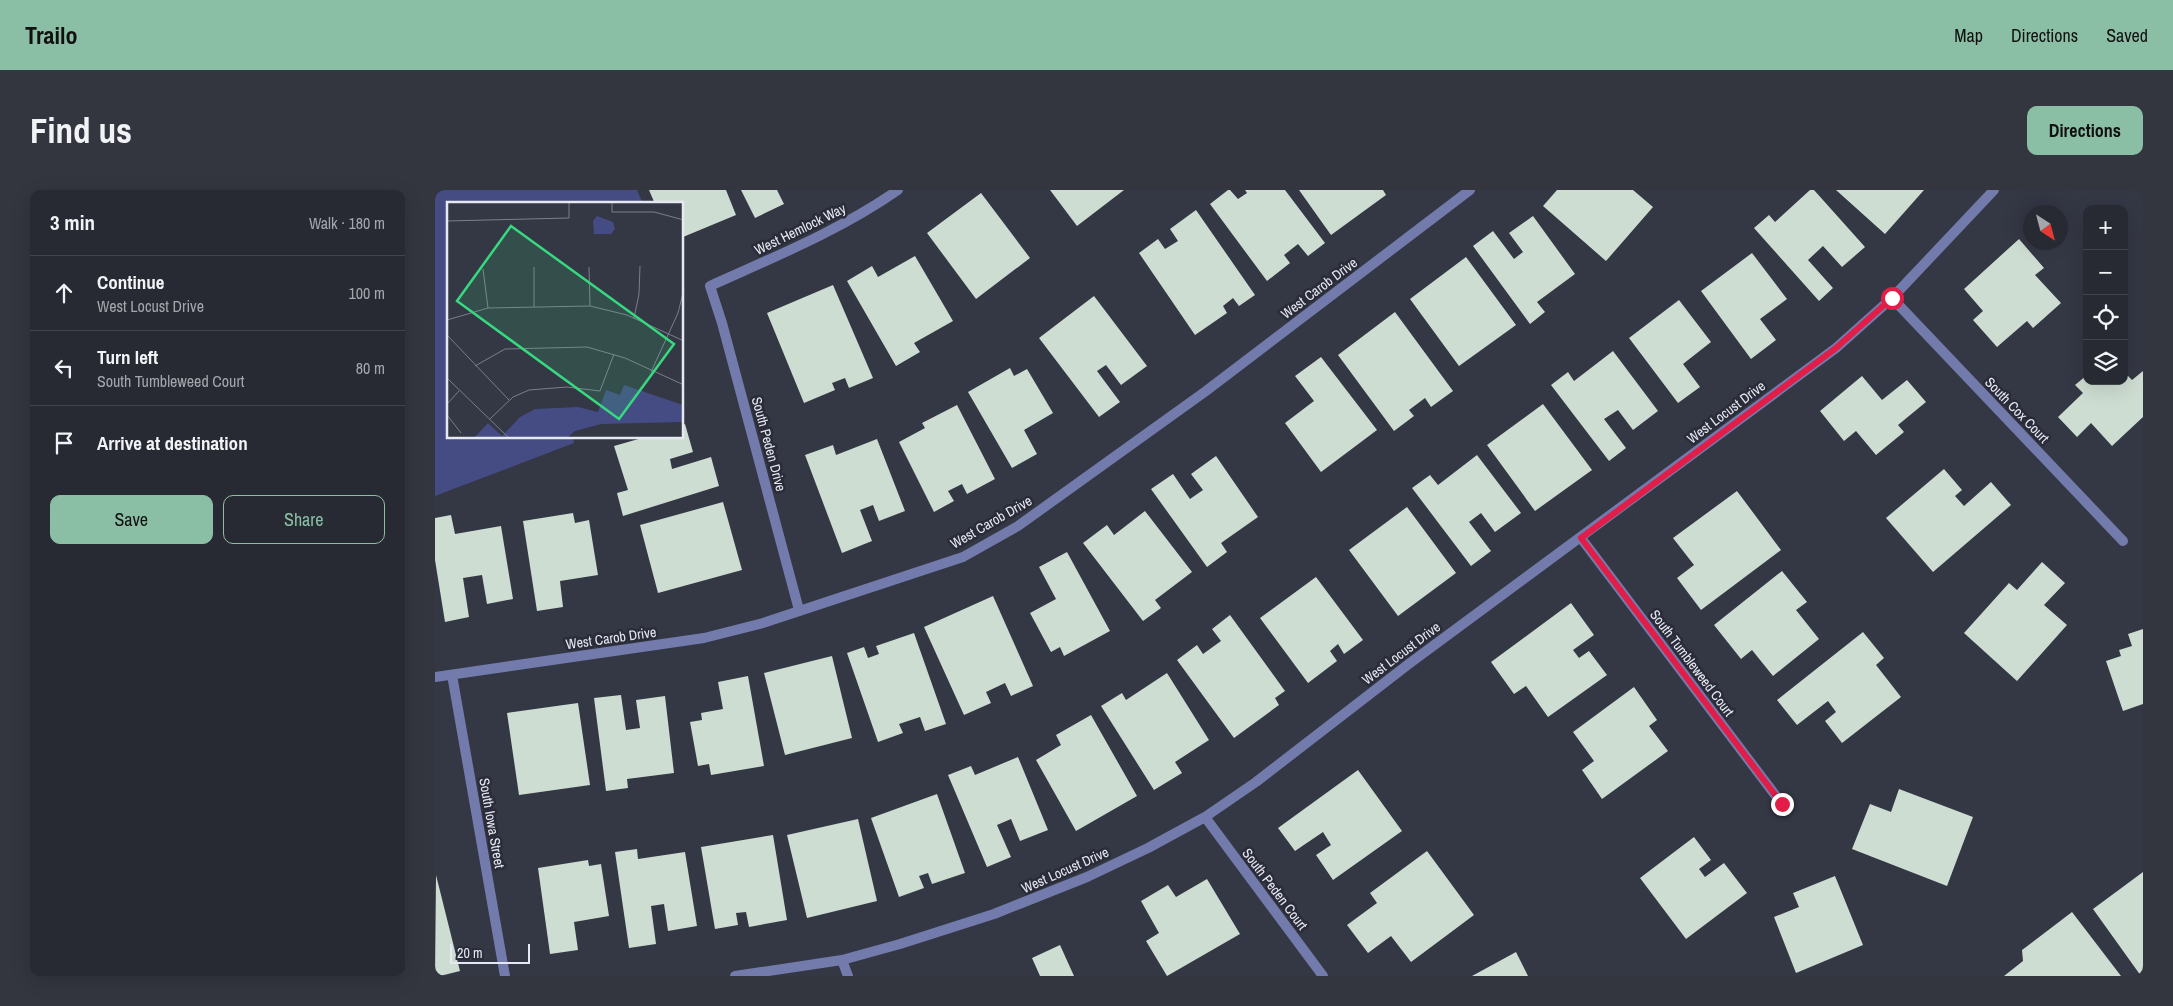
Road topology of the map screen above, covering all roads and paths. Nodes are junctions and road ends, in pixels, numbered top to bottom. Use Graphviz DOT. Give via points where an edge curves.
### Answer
graph roads {
  1 [pos="899,190"];
  2 [pos="1471,190"];
  3 [pos="1994,190"];
  4 [pos="711,286"];
  5 [pos="1892,298"];
  6 [pos="1581,538"];
  7 [pos="2123,540"];
  8 [pos="799,610"];
  9 [pos="452,675"];
  10 [pos="435,677"];
  11 [pos="1782,804"];
  12 [pos="1205,817"];
  13 [pos="842,960"];
  14 [pos="505,976"];
  15 [pos="735,976"];
  16 [pos="848,976"];
  17 [pos="1323,976"];
  1 -- 4 [label="street, West Hemlock Way" via="848,221"];
  2 -- 8 [label="street, West Carob Drive" via="1206,391 1018,526 963,557"];
  3 -- 5 [label="street, West Locust Drive"];
  4 -- 8 [label="street, South Peden Drive"];
  5 -- 6 [label="street, West Locust Drive" via="1836,348"];
  5 -- 7 [label="street, South Cox Court"];
  6 -- 11 [label="street, South Tumbleweed Court"];
  6 -- 12 [label="street, West Locust Drive"];
  8 -- 9 [label="street, West Carob Drive" via="704,638"];
  9 -- 10 [label="street, West Carob Drive"];
  9 -- 14 [label="street, South Iowa Street"];
  12 -- 13 [label="street, West Locust Drive" via="1148,848 1027,902"];
  12 -- 17 [label="street, South Peden Court"];
  13 -- 15 [label="street, West Locust Drive"];
  13 -- 16 [label="street"];
}
